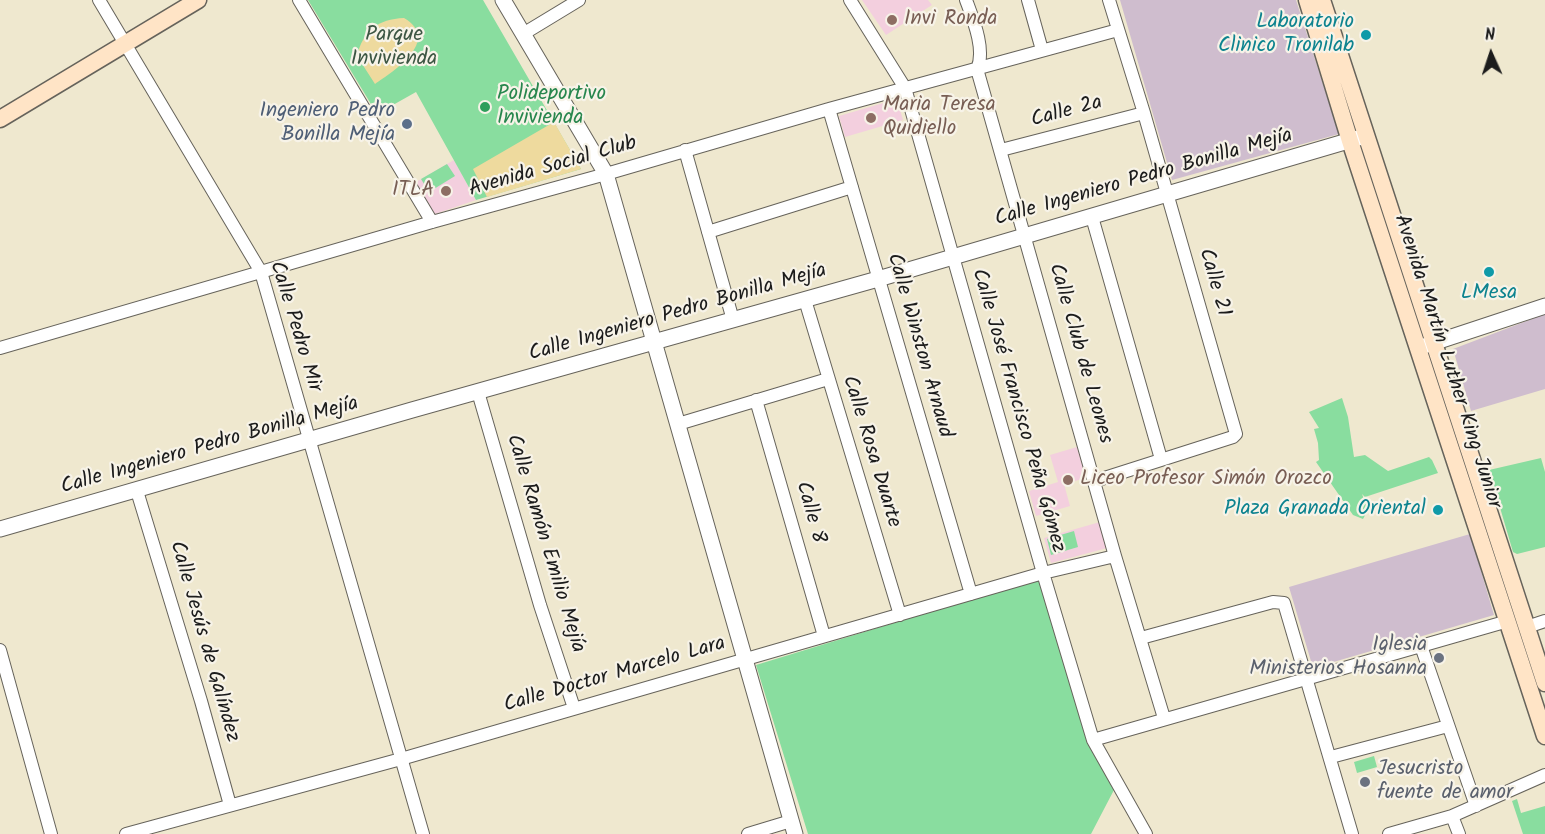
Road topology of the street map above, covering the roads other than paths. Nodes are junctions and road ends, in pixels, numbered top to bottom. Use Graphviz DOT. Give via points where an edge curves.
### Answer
graph roads {
  1 [pos="99,0"];
  2 [pos="198,0"];
  3 [pos="299,0"];
  4 [pos="503,0"];
  5 [pos="579,0"];
  6 [pos="850,0"];
  7 [pos="966,0"];
  8 [pos="1028,0"];
  9 [pos="1109,0"];
  10 [pos="1306,0"];
  11 [pos="1322,0"];
  12 [pos="1118,30"];
  13 [pos="523,34"];
  14 [pos="126,44"];
  15 [pos="1042,50"];
  16 [pos="977,69"];
  17 [pos="905,88"];
  18 [pos="829,109"];
  19 [pos="1144,113"];
  20 [pos="0,119"];
  21 [pos="1358,138"];
  22 [pos="685,150"];
  23 [pos="1001,150"];
  24 [pos="606,174"];
  25 [pos="852,187"];
  26 [pos="1168,195"];
  27 [pos="1092,217"];
  28 [pos="432,222"];
  29 [pos="708,232"];
  30 [pos="1026,236"];
  31 [pos="952,257"];
  32 [pos="261,272"];
  33 [pos="878,279"];
  34 [pos="805,300"];
  35 [pos="1545,306"];
  36 [pos="733,320"];
  37 [pos="654,342"];
  38 [pos="1426,346"];
  39 [pos="0,348"];
  40 [pos="828,379"];
  41 [pos="478,392"];
  42 [pos="756,400"];
  43 [pos="678,424"];
  44 [pos="309,441"];
  45 [pos="1161,459"];
  46 [pos="1095,481"];
  47 [pos="137,490"];
  48 [pos="0,529"];
  49 [pos="1116,556"];
  50 [pos="1043,573"];
  51 [pos="971,594"];
  52 [pos="900,615"];
  53 [pos="1508,621"];
  54 [pos="1545,621"];
  55 [pos="1527,627"];
  56 [pos="824,636"];
  57 [pos="1141,638"];
  58 [pos="1421,646"];
  59 [pos="0,650"];
  60 [pos="744,659"];
  61 [pos="1307,678"];
  62 [pos="1545,683"];
  63 [pos="1540,702"];
  64 [pos="573,708"];
  65 [pos="1164,718"];
  66 [pos="1448,726"];
  67 [pos="1545,736"];
  68 [pos="1094,740"];
  69 [pos="1331,757"];
  70 [pos="401,759"];
  71 [pos="1545,775"];
  72 [pos="230,806"];
  73 [pos="1476,806"];
  74 [pos="1452,816"];
  75 [pos="793,828"];
  76 [pos="51,834"];
  77 [pos="126,834"];
  78 [pos="423,834"];
  79 [pos="748,834"];
  80 [pos="1146,834"];
  81 [pos="1352,834"];
  82 [pos="1389,834"];
  83 [pos="1459,834"];
  1 -- 14 [label="street, Calle Pedro Mir"];
  2 -- 14 [label="main road"];
  3 -- 28 [label="street"];
  4 -- 13 [label="street"];
  5 -- 13 [label="street"];
  6 -- 17 [label="street, Calle José Francisco Peña Gómez"];
  7 -- 16 [label="street, Calle Club de Leones" via="981,60"];
  8 -- 15 [label="street"];
  9 -- 12 [label="street, Calle 21"];
  10 -- 21 [label="main road, Avenida Martín Luther King Junior"];
  11 -- 21 [label="main road, Avenida Martín Luther King Junior"];
  12 -- 15 [label="street, Avenida Social Club"];
  12 -- 19 [label="street, Calle 21"];
  13 -- 24 [label="street"];
  14 -- 20 [label="main road"];
  14 -- 32 [label="street, Calle Pedro Mir"];
  15 -- 16 [label="street, Avenida Social Club"];
  16 -- 17 [label="street, Avenida Social Club"];
  16 -- 23 [label="street, Calle Club de Leones"];
  17 -- 18 [label="street, Avenida Social Club"];
  17 -- 31 [label="street, Calle José Francisco Peña Gómez"];
  18 -- 22 [label="street, Avenida Social Club"];
  18 -- 25 [label="street, Calle Winston Arnaud"];
  19 -- 23 [label="street, Calle 2a"];
  19 -- 26 [label="street, Calle 21"];
  21 -- 26 [label="street, Calle Ingeniero Pedro Bonilla Mejía"];
  21 -- 38 [label="main road, Avenida Martín Luther King Junior"];
  22 -- 24 [label="street, Avenida Social Club"];
  22 -- 29 [label="street"];
  23 -- 30 [label="street, Calle Club de Leones"];
  24 -- 28 [label="street, Avenida Social Club"];
  24 -- 37 [label="street"];
  25 -- 29 [label="street"];
  25 -- 33 [label="street, Calle Winston Arnaud"];
  26 -- 27 [label="street, Calle Ingeniero Pedro Bonilla Mejía"];
  26 -- 45 [label="street, Calle 21" via="1236,434"];
  27 -- 30 [label="street, Calle Ingeniero Pedro Bonilla Mejía"];
  27 -- 45 [label="street"];
  28 -- 32 [label="street, Avenida Social Club"];
  29 -- 36 [label="street"];
  30 -- 31 [label="street, Calle Ingeniero Pedro Bonilla Mejía"];
  30 -- 46 [label="street, Calle Club de Leones"];
  31 -- 33 [label="street, Calle Ingeniero Pedro Bonilla Mejía"];
  31 -- 50 [label="street, Calle José Francisco Peña Gómez"];
  32 -- 39 [label="street, Avenida Social Club"];
  32 -- 44 [label="street, Calle Pedro Mir"];
  33 -- 34 [label="street, Calle Ingeniero Pedro Bonilla Mejía"];
  33 -- 51 [label="street, Calle Winston Arnaud"];
  34 -- 36 [label="street, Calle Ingeniero Pedro Bonilla Mejía"];
  34 -- 40 [label="street, Calle Rosa Duarte"];
  35 -- 38 [label="street"];
  36 -- 37 [label="street, Calle Ingeniero Pedro Bonilla Mejía"];
  37 -- 41 [label="street, Calle Ingeniero Pedro Bonilla Mejía"];
  37 -- 43 [label="street"];
  38 -- 53 [label="main road, Avenida Martín Luther King Junior"];
  38 -- 55 [label="main road, Avenida Martín Luther King Junior"];
  40 -- 42 [label="street"];
  40 -- 52 [label="street, Calle Rosa Duarte"];
  41 -- 44 [label="street, Calle Ingeniero Pedro Bonilla Mejía"];
  41 -- 64 [label="street, Calle Ramón Emilio Mejía"];
  42 -- 43 [label="street"];
  42 -- 56 [label="street, Calle 8"];
  43 -- 60 [label="street"];
  44 -- 47 [label="street, Calle Ingeniero Pedro Bonilla Mejía"];
  44 -- 70 [label="street, Calle Pedro Mir"];
  45 -- 46 [label="street, Calle 21"];
  46 -- 49 [label="street, Calle Club de Leones"];
  47 -- 48 [label="street, Calle Ingeniero Pedro Bonilla Mejía"];
  47 -- 72 [label="street, Calle Jesús de Galíndez"];
  49 -- 50 [label="street, Calle Doctor Marcelo Lara"];
  49 -- 57 [label="street, Calle Club de Leones"];
  50 -- 51 [label="street, Calle Doctor Marcelo Lara"];
  50 -- 68 [label="street, Calle José Francisco Peña Gómez"];
  51 -- 52 [label="street, Calle Doctor Marcelo Lara"];
  52 -- 56 [label="street, Calle Doctor Marcelo Lara"];
  53 -- 58 [label="street"];
  53 -- 63 [label="main road, Avenida Martín Luther King Junior"];
  54 -- 55 [label="street"];
  55 -- 62 [label="main road, Avenida Martín Luther King Junior"];
  56 -- 60 [label="street, Calle Doctor Marcelo Lara"];
  57 -- 61 [label="street" via="1282,602"];
  57 -- 65 [label="street, Calle Club de Leones"];
  58 -- 61 [label="street"];
  58 -- 66 [label="street"];
  59 -- 76 [label="street"];
  60 -- 64 [label="street, Calle Doctor Marcelo Lara"];
  60 -- 75 [label="street"];
  61 -- 65 [label="street"];
  61 -- 69 [label="street"];
  63 -- 67 [label="main road, Avenida Martín Luther King Junior"];
  64 -- 70 [label="street, Calle Doctor Marcelo Lara"];
  65 -- 68 [label="street"];
  66 -- 69 [label="street"];
  66 -- 73 [label="street"];
  68 -- 80 [label="street, Calle José Francisco Peña Gómez"];
  69 -- 81 [label="street"];
  70 -- 72 [label="street, Calle Doctor Marcelo Lara"];
  70 -- 78 [label="street, Calle Pedro Mir"];
  71 -- 73 [label="street"];
  72 -- 77 [label="street, Calle Doctor Marcelo Lara"];
  73 -- 74 [label="street"];
  74 -- 82 [label="street"];
  74 -- 83 [label="street"];
  75 -- 79 [label="street"];
}
